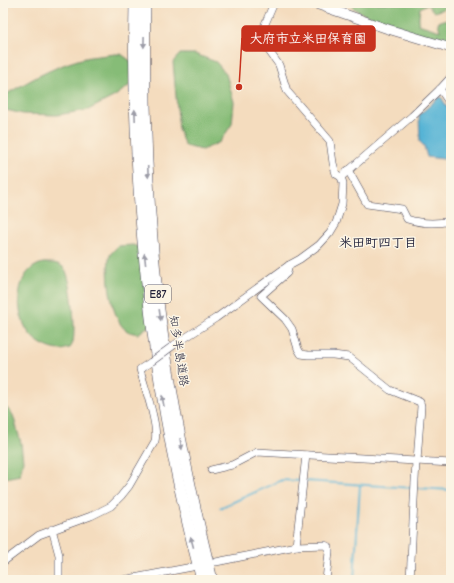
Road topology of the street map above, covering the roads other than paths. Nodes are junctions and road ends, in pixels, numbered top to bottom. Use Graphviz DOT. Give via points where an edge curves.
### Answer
graph roads {
  1 [pos="135,3"];
  2 [pos="145,3"];
  3 [pos="274,3"];
  4 [pos="313,3"];
  5 [pos="451,48"];
  6 [pos="451,77"];
  7 [pos="440,90"];
  8 [pos="451,105"];
  9 [pos="348,170"];
  10 [pos="341,177"];
  11 [pos="451,221"];
  12 [pos="289,265"];
  13 [pos="306,455"];
  14 [pos="417,461"];
  15 [pos="451,463"];
  16 [pos="211,470"];
  17 [pos="52,529"];
  18 [pos="296,546"];
  19 [pos="3,562"];
  20 [pos="216,562"];
  21 [pos="192,567"];
  22 [pos="59,580"];
  23 [pos="123,580"];
  24 [pos="202,580"];
  25 [pos="212,580"];
  26 [pos="326,580"];
  27 [pos="410,580"];
  24 -- 1 [label="highway, 知多半島道路 / E87, one-way" via="174,459 150,311 136,148"];
  2 -- 25 [label="highway, 知多半島道路 / E87, one-way" via="146,147 159,310 183,458"];
  3 -- 10 [label="street" via="261,40 279,65 287,91 330,141 336,174"];
  4 -- 5 [label="main road"];
  6 -- 7 [label="street"];
  7 -- 8 [label="street"];
  7 -- 9 [label="street"];
  9 -- 10 [label="street"];
  9 -- 11 [label="street" via="367,204 402,209 407,219 418,223"];
  10 -- 12 [label="street" via="342,204 336,223 319,246"];
  12 -- 14 [label="street" via="287,273 261,296 292,329 301,354 349,357 390,390 420,402"];
  12 -- 17 [label="street, bridge" via="140,369 155,424 155,441 129,486 104,511"];
  13 -- 14 [label="street"];
  13 -- 16 [label="street" via="257,452 232,465"];
  13 -- 18 [label="street"];
  14 -- 15 [label="street"];
  14 -- 27 [label="street"];
  17 -- 19 [label="street" via="30,540"];
  17 -- 22 [label="street" via="59,555"];
  18 -- 20 [label="street"];
  18 -- 26 [label="street" via="329,547"];
  21 -- 23 [label="street"];
}
